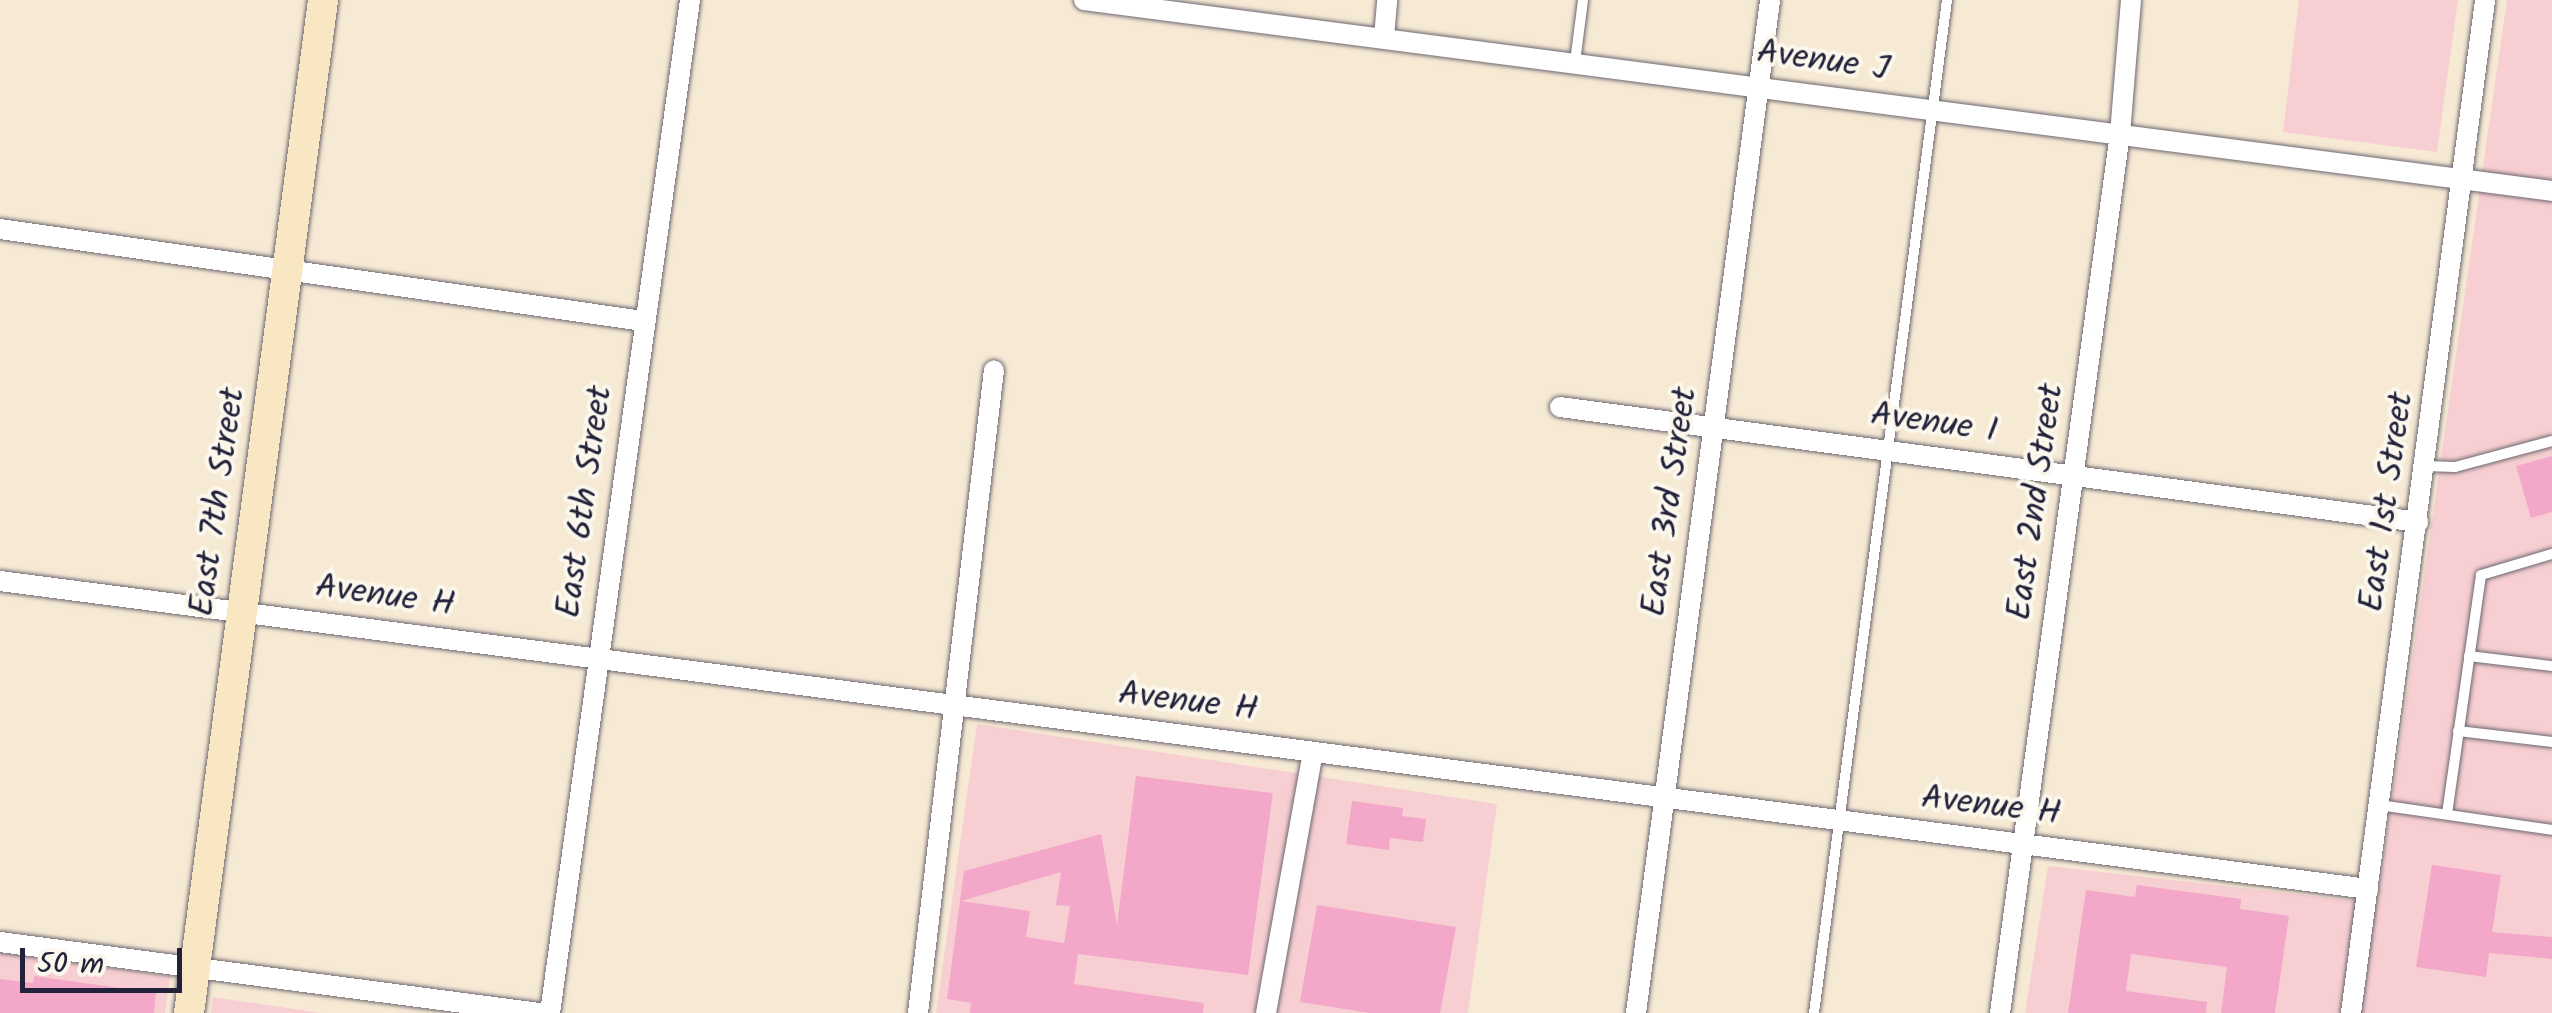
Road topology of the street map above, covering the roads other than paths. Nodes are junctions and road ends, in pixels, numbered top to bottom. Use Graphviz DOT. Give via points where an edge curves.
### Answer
graph roads {
  1 [pos="323,0"];
  2 [pos="690,0"];
  3 [pos="1084,0"];
  4 [pos="1387,0"];
  5 [pos="1583,0"];
  6 [pos="1770,0"];
  7 [pos="1947,0"];
  8 [pos="2132,0"];
  9 [pos="2485,0"];
  10 [pos="1384,37"];
  11 [pos="1575,62"];
  12 [pos="1759,86"];
  13 [pos="1933,109"];
  14 [pos="2120,134"];
  15 [pos="2464,179"];
  16 [pos="2552,191"];
  17 [pos="0,229"];
  18 [pos="288,270"];
  19 [pos="643,321"];
  20 [pos="994,370"];
  21 [pos="1560,407"];
  22 [pos="1714,428"];
  23 [pos="2552,440"];
  24 [pos="1886,450"];
  25 [pos="2426,466"];
  26 [pos="2073,476"];
  27 [pos="2418,522"];
  28 [pos="2552,554"];
  29 [pos="0,581"];
  30 [pos="242,610"];
  31 [pos="2469,656"];
  32 [pos="597,659"];
  33 [pos="2552,666"];
  34 [pos="957,706"];
  35 [pos="2458,731"];
  36 [pos="2552,742"];
  37 [pos="1313,752"];
  38 [pos="1665,798"];
  39 [pos="2379,805"];
  40 [pos="2446,814"];
  41 [pos="1839,820"];
  42 [pos="2552,830"];
  43 [pos="2023,844"];
  44 [pos="2368,889"];
  45 [pos="0,942"];
  46 [pos="195,968"];
  47 [pos="189,1013"];
  48 [pos="539,1013"];
  49 [pos="550,1013"];
  50 [pos="918,1013"];
  51 [pos="1266,1013"];
  52 [pos="1636,1013"];
  53 [pos="1814,1013"];
  54 [pos="2000,1013"];
  55 [pos="2351,1013"];
  1 -- 18 [label="street, East 7th Street"];
  2 -- 19 [label="street, East 6th Street"];
  3 -- 10 [label="street, Avenue J"];
  4 -- 10 [label="street"];
  5 -- 11 [label="lane"];
  6 -- 12 [label="street, East 3rd Street"];
  7 -- 13 [label="lane"];
  8 -- 14 [label="street, East 2nd Street"];
  9 -- 15 [label="street, East 1st Street"];
  10 -- 11 [label="street, Avenue J"];
  11 -- 12 [label="street, Avenue J"];
  12 -- 13 [label="street, Avenue J"];
  12 -- 22 [label="street, East 3rd Street"];
  13 -- 14 [label="street, Avenue J"];
  13 -- 24 [label="lane"];
  14 -- 15 [label="street, Avenue J"];
  14 -- 26 [label="street, East 2nd Street"];
  15 -- 16 [label="street, Avenue J"];
  15 -- 25 [label="street, East 1st Street"];
  17 -- 18 [label="street"];
  18 -- 19 [label="street"];
  18 -- 30 [label="street, East 7th Street"];
  19 -- 32 [label="street, East 6th Street"];
  20 -- 34 [label="street"];
  21 -- 22 [label="street, Avenue I"];
  22 -- 24 [label="street, Avenue I"];
  22 -- 38 [label="street, East 3rd Street"];
  23 -- 25 [label="lane" via="2455,467"];
  24 -- 26 [label="street, Avenue I"];
  24 -- 41 [label="lane"];
  25 -- 27 [label="street, East 1st Street"];
  26 -- 27 [label="street, Avenue I"];
  26 -- 43 [label="street, East 2nd Street"];
  27 -- 39 [label="street, East 1st Street"];
  28 -- 31 [label="lane" via="2482,575"];
  29 -- 30 [label="street, Avenue H"];
  30 -- 32 [label="street, Avenue H"];
  30 -- 46 [label="street, East 7th Street"];
  31 -- 33 [label="lane"];
  31 -- 35 [label="lane"];
  32 -- 34 [label="street, Avenue H"];
  32 -- 49 [label="street, East 6th Street"];
  34 -- 37 [label="street, Avenue H"];
  34 -- 50 [label="street"];
  35 -- 36 [label="lane"];
  35 -- 40 [label="lane"];
  37 -- 38 [label="street, Avenue H"];
  37 -- 51 [label="street"];
  38 -- 41 [label="street, Avenue H"];
  38 -- 52 [label="street, East 3rd Street"];
  39 -- 40 [label="lane"];
  39 -- 44 [label="street, East 1st Street"];
  40 -- 42 [label="lane"];
  41 -- 43 [label="street, Avenue H"];
  41 -- 53 [label="lane"];
  43 -- 44 [label="street, Avenue H"];
  43 -- 54 [label="street, East 2nd Street"];
  44 -- 55 [label="street, East 1st Street"];
  45 -- 46 [label="street"];
  46 -- 47 [label="street, East 7th Street"];
  46 -- 48 [label="street"];
}
